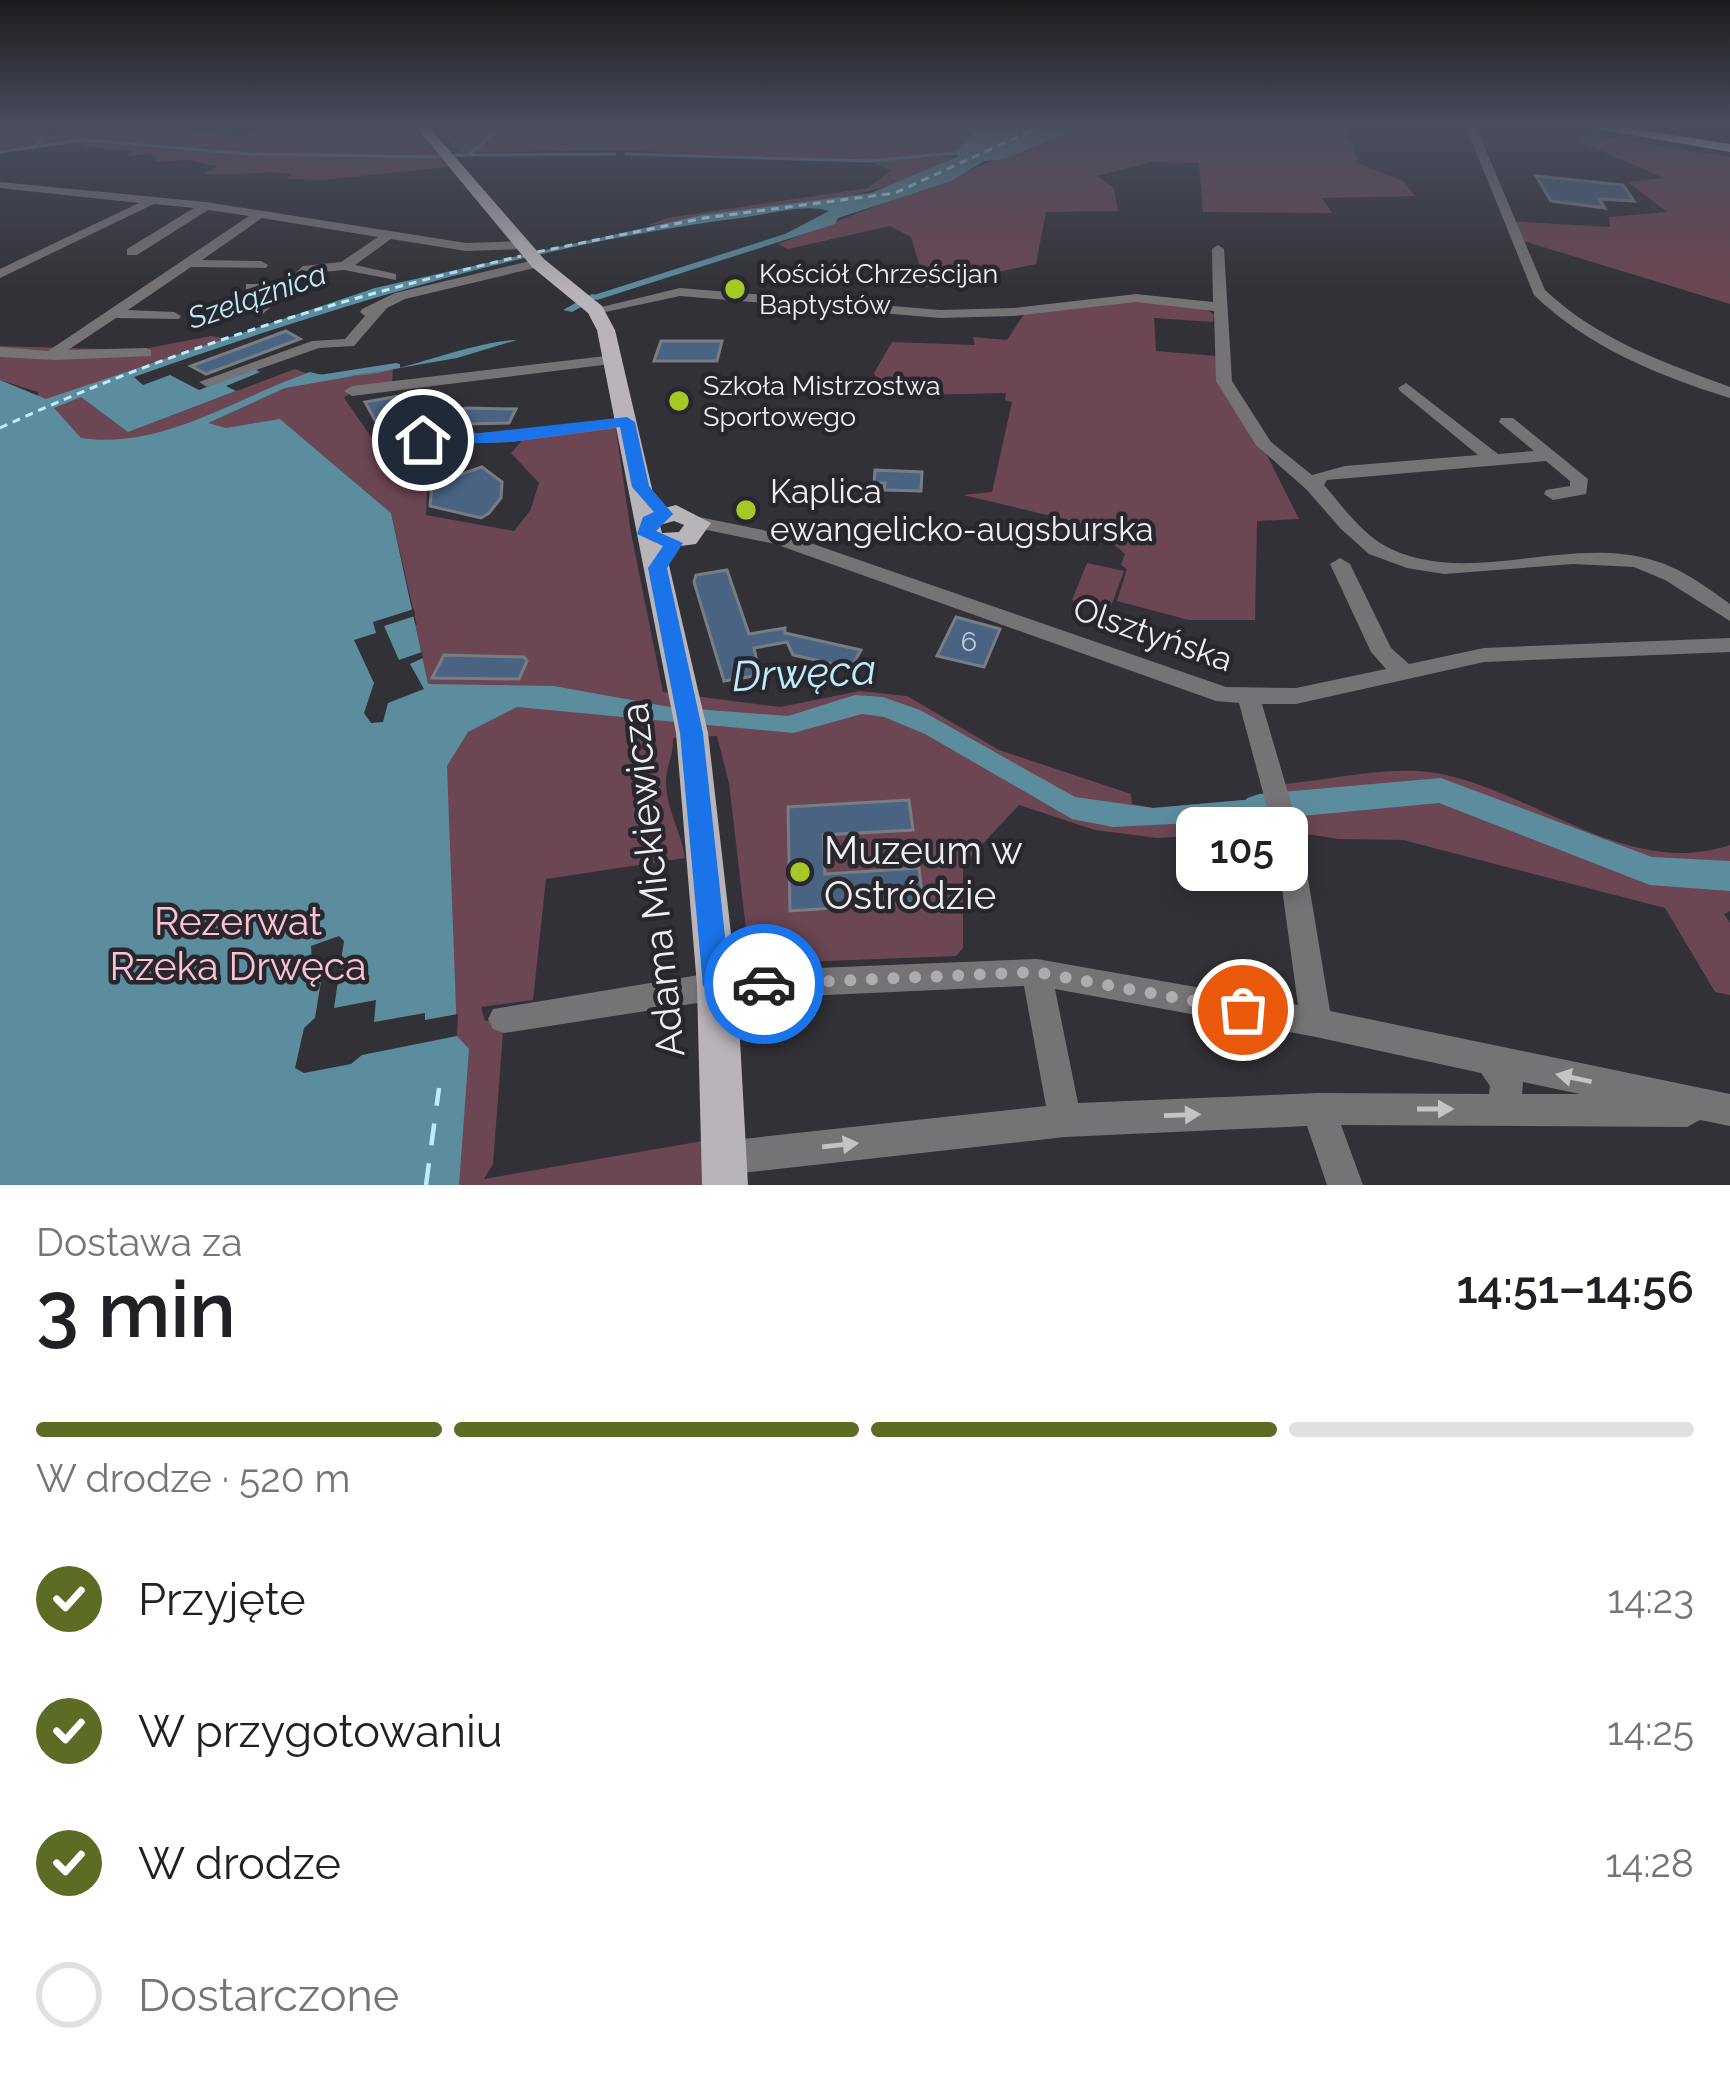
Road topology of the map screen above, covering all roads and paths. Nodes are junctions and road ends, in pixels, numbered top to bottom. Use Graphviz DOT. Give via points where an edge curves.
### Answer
graph roads {
  1 [pos="469,182"];
  2 [pos="1494,182"];
  3 [pos="0,185"];
  4 [pos="154,200"];
  5 [pos="206,206"];
  6 [pos="261,214"];
  7 [pos="389,236"];
  8 [pos="1218,249"];
  9 [pos="132,252"];
  10 [pos="531,254"];
  11 [pos="184,263"];
  12 [pos="260,265"];
  13 [pos="344,266"];
  14 [pos="0,274"];
  15 [pos="391,277"];
  16 [pos="251,287"];
  17 [pos="287,288"];
  18 [pos="588,304"];
  19 [pos="1220,307"];
  20 [pos="380,308"];
  21 [pos="260,312"];
  22 [pos="111,313"];
  23 [pos="361,313"];
  24 [pos="174,316"];
  25 [pos="0,352"];
  26 [pos="146,352"];
  27 [pos="51,354"];
  28 [pos="614,360"];
  29 [pos="207,382"];
  30 [pos="1406,388"];
  31 [pos="352,391"];
  32 [pos="1730,393"];
  33 [pos="627,422"];
  34 [pos="1507,422"];
  35 [pos="423,440"];
  36 [pos="1550,455"];
  37 [pos="1497,462"];
  38 [pos="1314,486"];
  39 [pos="1553,494"];
  40 [pos="671,535"];
  41 [pos="1340,564"];
  42 [pos="1730,614"];
  43 [pos="1730,634"];
  44 [pos="1701,643"];
  45 [pos="1730,645"];
  46 [pos="1403,671"];
  47 [pos="1250,698"];
  48 [pos="1036,972"];
  49 [pos="717,986"];
  50 [pos="504,1019"];
  51 [pos="1316,1023"];
  52 [pos="1491,1060"];
  53 [pos="1318,1109"];
  54 [pos="1503,1109"];
  55 [pos="1730,1111"];
  56 [pos="1065,1120"];
  57 [pos="724,1172"];
  58 [pos="1345,1185"];
  1 -- 10 [label="main road, Adama Mickiewicza"];
  2 -- 32 [label="street" via="1552,306 1601,341"];
  3 -- 4 [label="street"];
  4 -- 5 [label="street"];
  4 -- 14 [label="street"];
  5 -- 6 [label="street"];
  5 -- 9 [label="street"];
  6 -- 7 [label="street"];
  6 -- 11 [label="street"];
  7 -- 10 [label="street"];
  7 -- 13 [label="street"];
  8 -- 19 [label="street"];
  10 -- 18 [label="main road, Adama Mickiewicza"];
  10 -- 20 [label="street"];
  11 -- 12 [label="street"];
  11 -- 22 [label="street"];
  13 -- 15 [label="street"];
  13 -- 17 [label="street" via="308,269"];
  16 -- 17 [label="street"];
  17 -- 21 [label="street"];
  18 -- 19 [label="street" via="680,292 940,314 1136,298"];
  18 -- 28 [label="main road, Adama Mickiewicza"];
  19 -- 38 [label="street" via="1224,381 1264,445"];
  20 -- 23 [label="street"];
  20 -- 29 [label="street" via="349,343 317,344"];
  22 -- 24 [label="street"];
  22 -- 27 [label="street"];
  25 -- 27 [label="street"];
  26 -- 27 [label="street"];
  28 -- 31 [label="street"];
  28 -- 33 [label="main road, Adama Mickiewicza"];
  30 -- 37 [label="street"];
  33 -- 35 [label="street"];
  33 -- 40 [label="main road, Adama Mickiewicza" via="639,499"];
  34 -- 36 [label="street"];
  36 -- 37 [label="street"];
  36 -- 39 [label="street" via="1580,479 1579,490"];
  37 -- 38 [label="street" via="1345,471"];
  38 -- 42 [label="street" via="1376,549 1417,564 1639,561"];
  40 -- 47 [label="street, Olsztyńska" via="740,529 1198,688"];
  40 -- 49 [label="main road, Adama Mickiewicza"];
  41 -- 46 [label="street" via="1382,652"];
  43 -- 44 [label="street, Olsztyńska"];
  44 -- 45 [label="street, Olsztyńska"];
  44 -- 46 [label="street, Olsztyńska" via="1484,655"];
  46 -- 47 [label="street, Olsztyńska" via="1296,696"];
  47 -- 51 [label="street" via="1285,827"];
  48 -- 49 [label="street"];
  48 -- 51 [label="street"];
  48 -- 56 [label="street"];
  49 -- 50 [label="street"];
  49 -- 57 [label="main road, Adama Mickiewicza"];
  51 -- 52 [label="street"];
  52 -- 54 [label="street" via="1507,1082"];
  55 -- 52 [label="street, one-way"];
  53 -- 54 [label="street, one-way"];
  56 -- 53 [label="street, one-way"];
  53 -- 58 [label="street"];
  54 -- 55 [label="street"];
  57 -- 56 [label="street, one-way"];
}
